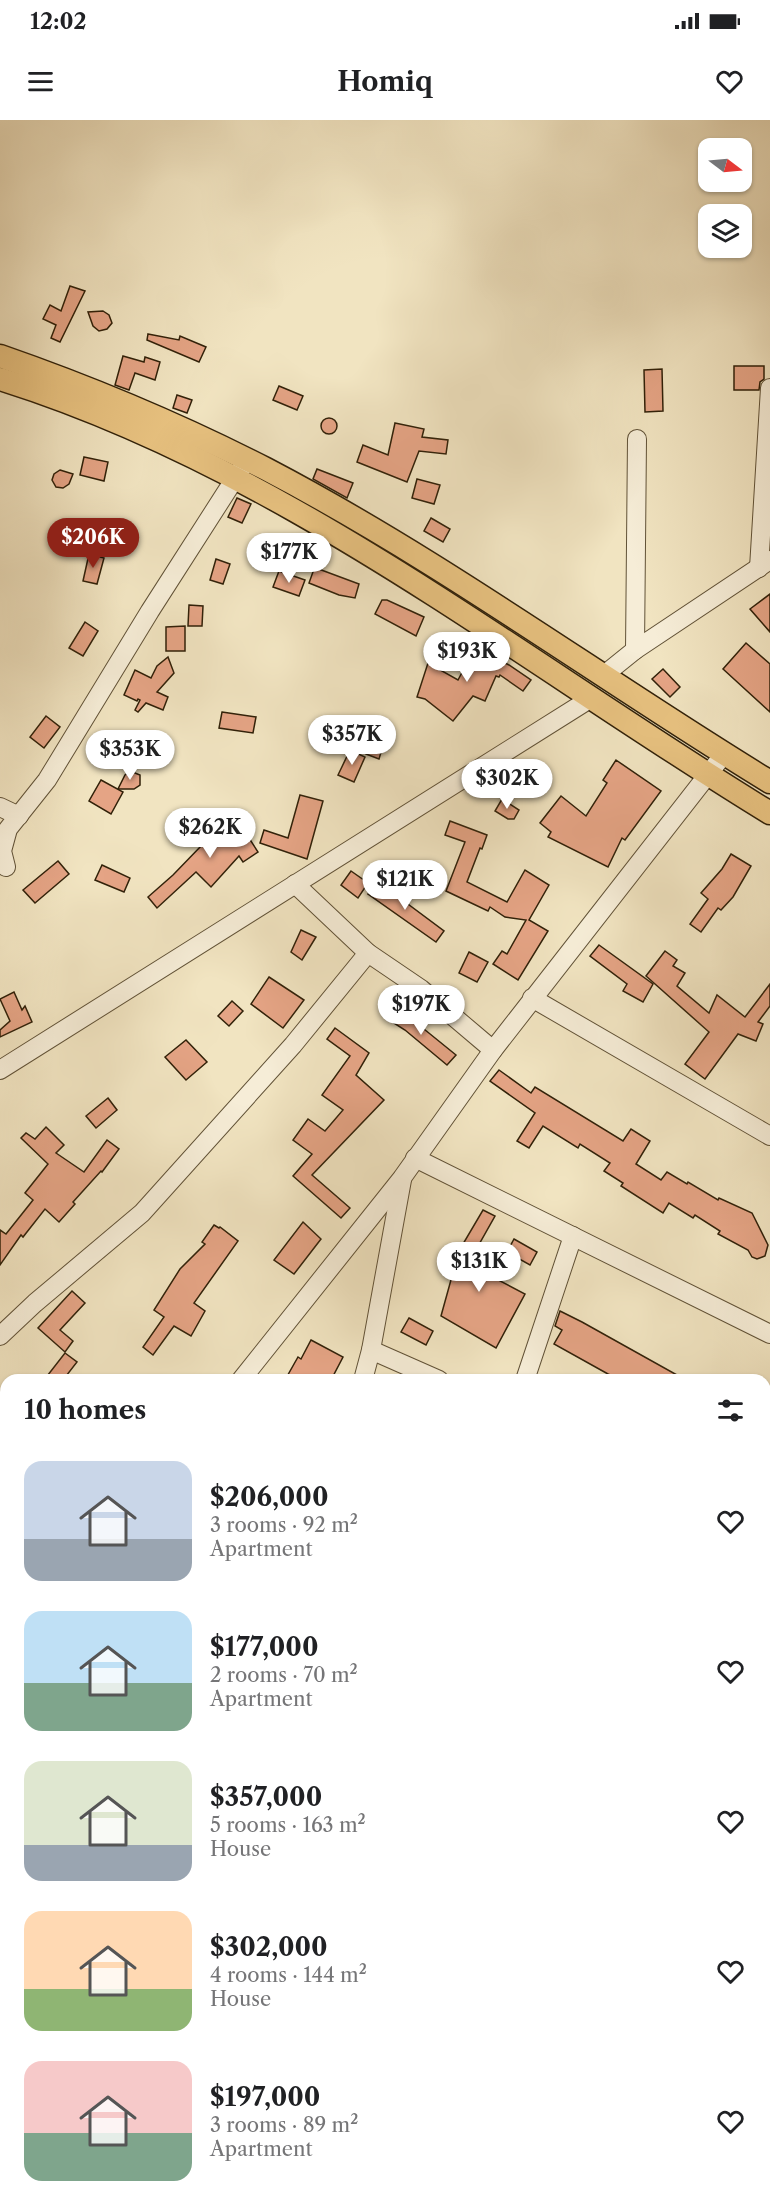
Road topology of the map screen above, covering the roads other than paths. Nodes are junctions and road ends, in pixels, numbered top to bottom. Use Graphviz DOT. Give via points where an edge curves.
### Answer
graph roads {
  1 [pos="0,356"];
  2 [pos="0,379"];
  3 [pos="770,388"];
  4 [pos="637,439"];
  5 [pos="241,468"];
  6 [pos="764,564"];
  7 [pos="634,650"];
  8 [pos="604,675"];
  9 [pos="593,698"];
  10 [pos="724,754"];
  11 [pos="709,775"];
  12 [pos="770,782"];
  13 [pos="0,807"];
  14 [pos="770,813"];
  15 [pos="19,816"];
  16 [pos="6,867"];
  17 [pos="295,885"];
  18 [pos="368,953"];
  19 [pos="532,998"];
  20 [pos="493,1050"];
  21 [pos="0,1070"];
  22 [pos="770,1136"];
  23 [pos="415,1158"];
  24 [pos="402,1178"];
  25 [pos="573,1236"];
  26 [pos="770,1334"];
  27 [pos="0,1336"];
  28 [pos="371,1350"];
  29 [pos="246,1374"];
  30 [pos="365,1374"];
  31 [pos="425,1374"];
  32 [pos="527,1374"];
  1 -- 5 [label="main road" via="159,417"];
  2 -- 5 [label="main road"];
  3 -- 6 [label="street"];
  4 -- 7 [label="street"];
  5 -- 8 [label="main road" via="345,513"];
  5 -- 9 [label="main road" via="322,526"];
  5 -- 15 [label="street" via="46,780"];
  6 -- 7 [label="street"];
  7 -- 8 [label="street"];
  8 -- 10 [label="main road"];
  9 -- 11 [label="main road"];
  9 -- 17 [label="street"];
  10 -- 11 [label="street"];
  10 -- 12 [label="main road"];
  11 -- 14 [label="main road"];
  11 -- 19 [label="street"];
  13 -- 15 [label="street"];
  15 -- 16 [label="street" via="3,841"];
  17 -- 18 [label="street"];
  17 -- 21 [label="street"];
  18 -- 20 [label="street" via="421,989"];
  18 -- 27 [label="street" via="293,1045 142,1213"];
  19 -- 20 [label="street"];
  19 -- 22 [label="street"];
  20 -- 23 [label="street"];
  23 -- 24 [label="street"];
  23 -- 25 [label="street"];
  24 -- 28 [label="street"];
  24 -- 29 [label="street"];
  25 -- 26 [label="street"];
  25 -- 32 [label="street"];
  28 -- 30 [label="street"];
  28 -- 31 [label="street"];
}
